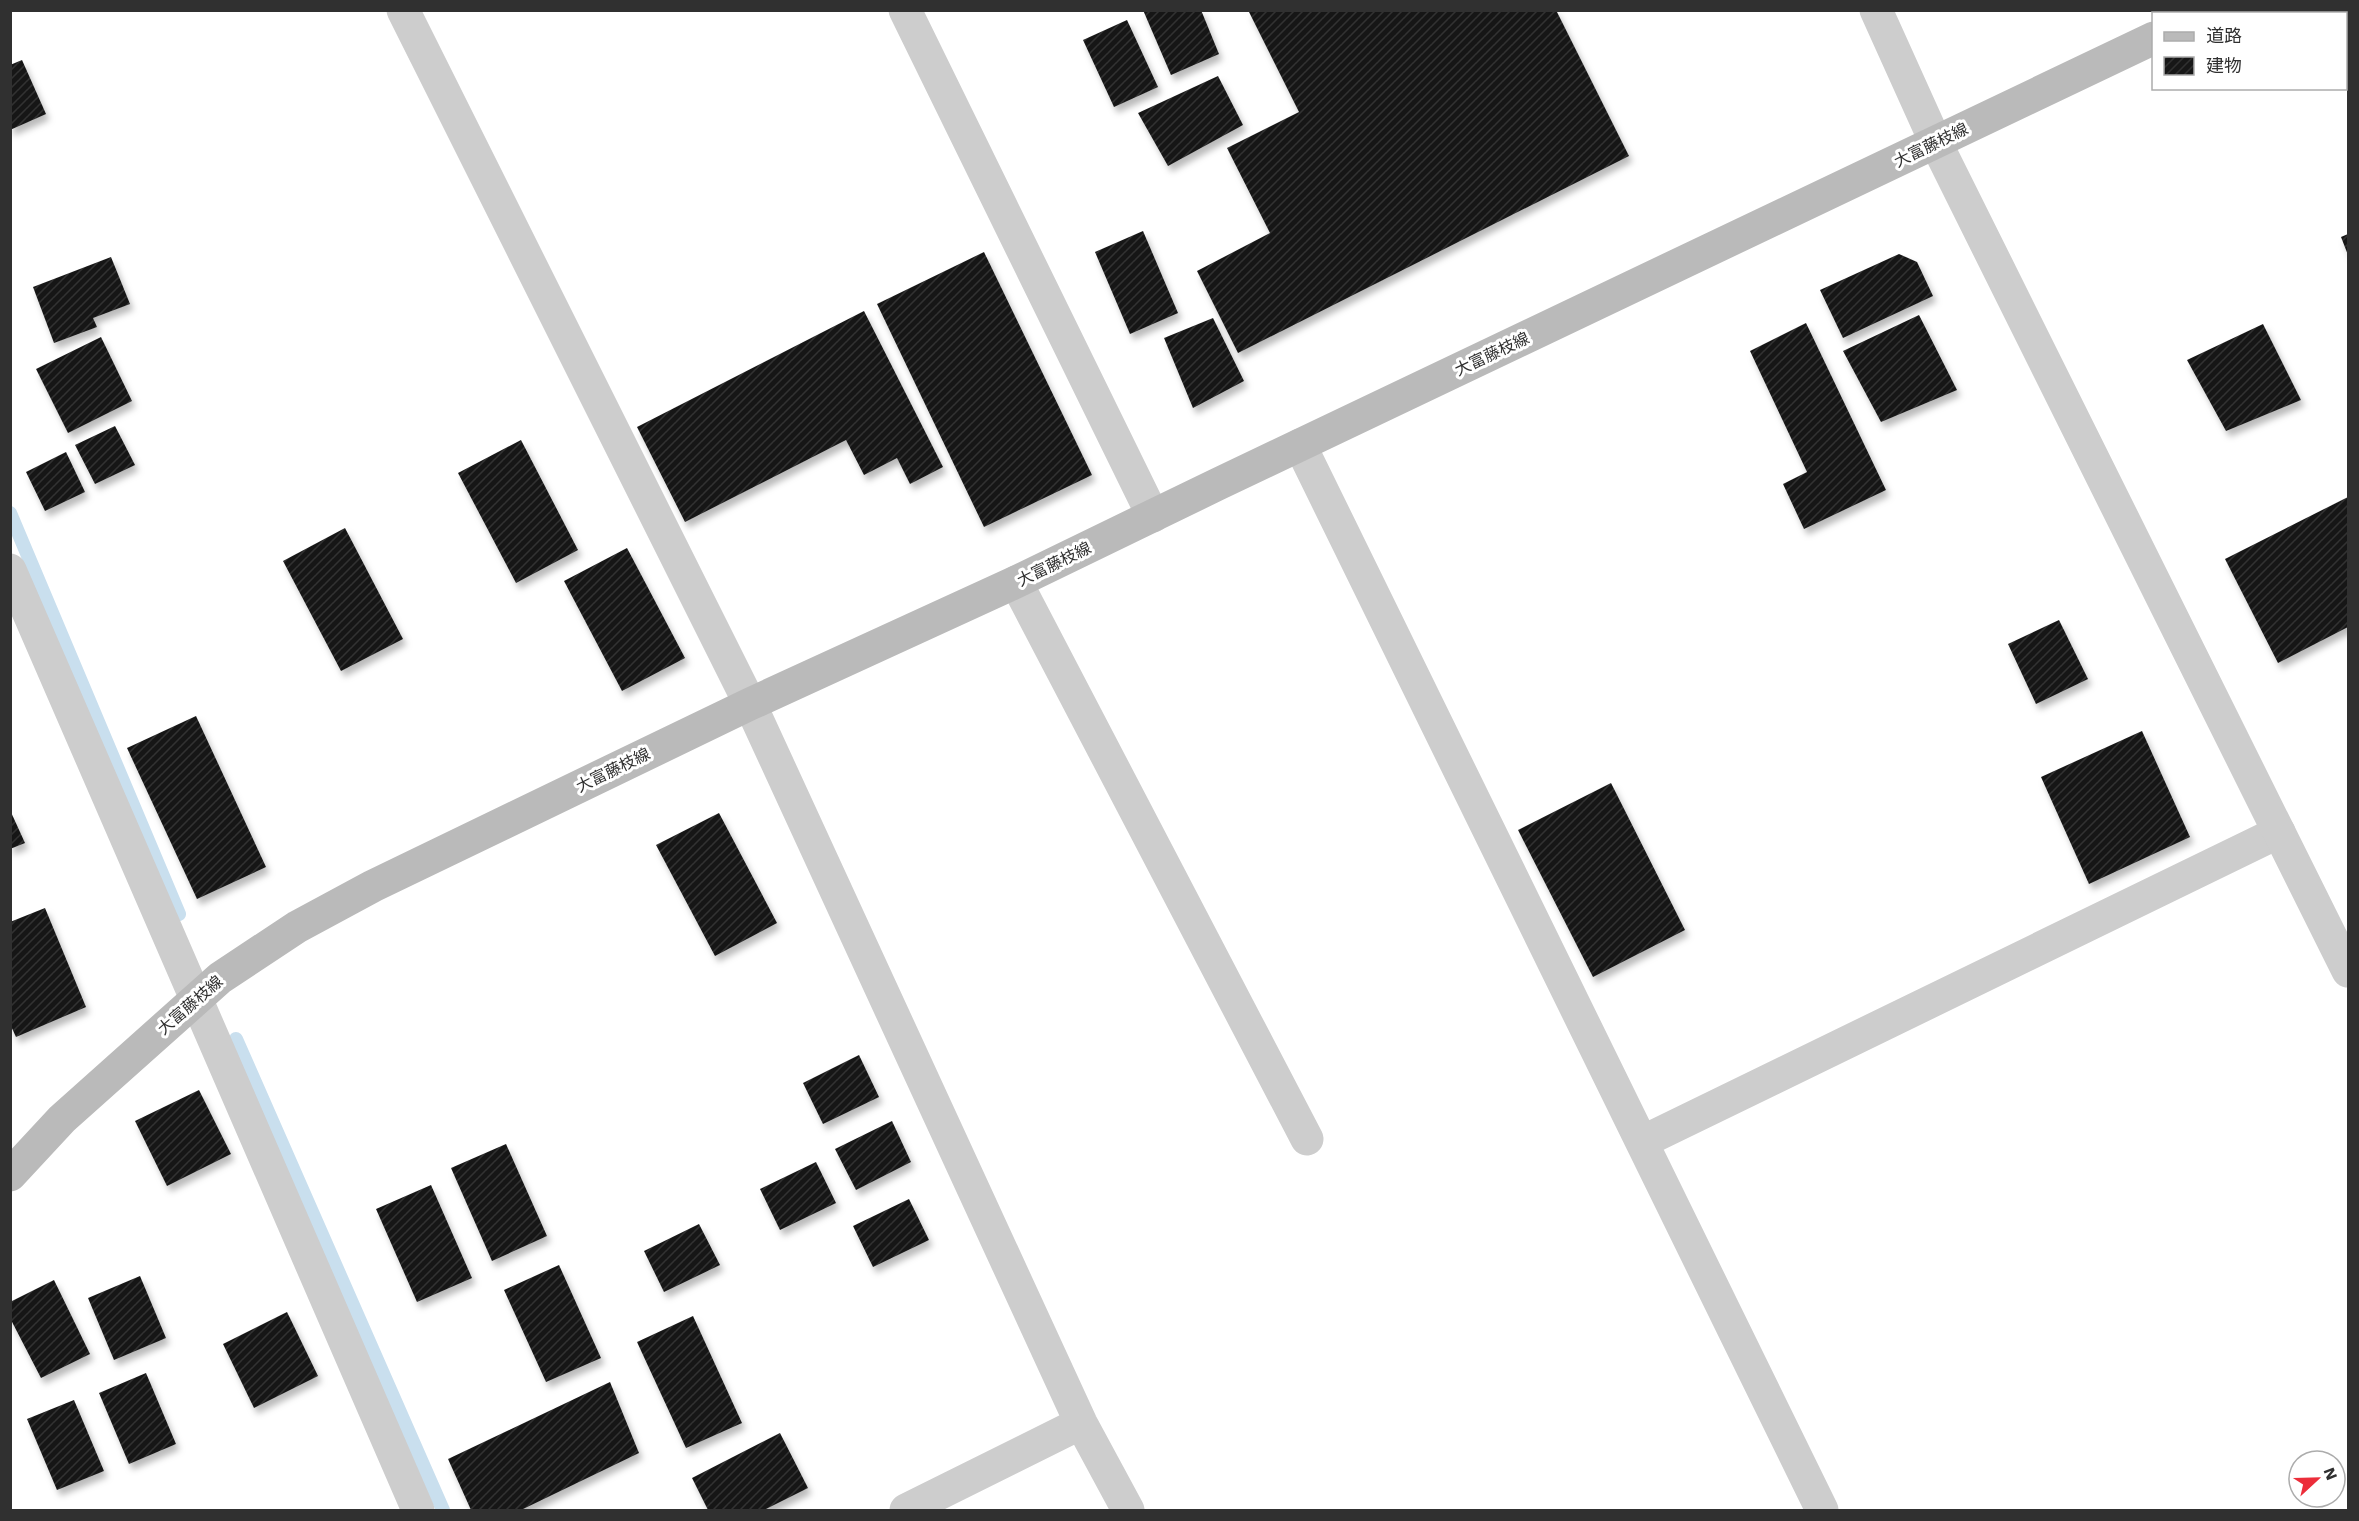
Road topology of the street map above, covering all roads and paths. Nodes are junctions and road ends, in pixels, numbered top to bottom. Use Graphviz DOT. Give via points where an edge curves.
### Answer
graph roads {
  1 [pos="403,10"];
  2 [pos="905,10"];
  3 [pos="1876,10"];
  4 [pos="2152,39"];
  5 [pos="1936,143"];
  6 [pos="1300,445"];
  7 [pos="1153,516"];
  8 [pos="10,570"];
  9 [pos="1016,582"];
  10 [pos="750,704"];
  11 [pos="2279,832"];
  12 [pos="2349,972"];
  13 [pos="196,997"];
  14 [pos="1307,1139"];
  15 [pos="1642,1142"];
  16 [pos="10,1175"];
  17 [pos="1082,1423"];
  18 [pos="418,1510"];
  19 [pos="906,1510"];
  20 [pos="1128,1510"];
  21 [pos="1822,1510"];
  1 -- 10 [label="street"];
  2 -- 7 [label="street"];
  3 -- 5 [label="street"];
  4 -- 5 [label="main road, 大富藤枝線"];
  5 -- 6 [label="main road, 大富藤枝線"];
  5 -- 11 [label="street"];
  6 -- 7 [label="main road, 大富藤枝線"];
  6 -- 15 [label="street"];
  7 -- 9 [label="main road, 大富藤枝線"];
  8 -- 13 [label="street"];
  9 -- 10 [label="main road, 大富藤枝線"];
  9 -- 14 [label="street"];
  10 -- 13 [label="main road, 大富藤枝線" via="373,886 297,927"];
  10 -- 17 [label="street"];
  11 -- 12 [label="street"];
  11 -- 15 [label="street"];
  13 -- 16 [label="main road, 大富藤枝線" via="62,1119"];
  13 -- 18 [label="street"];
  15 -- 21 [label="street"];
  17 -- 19 [label="street"];
  17 -- 20 [label="street"];
}
